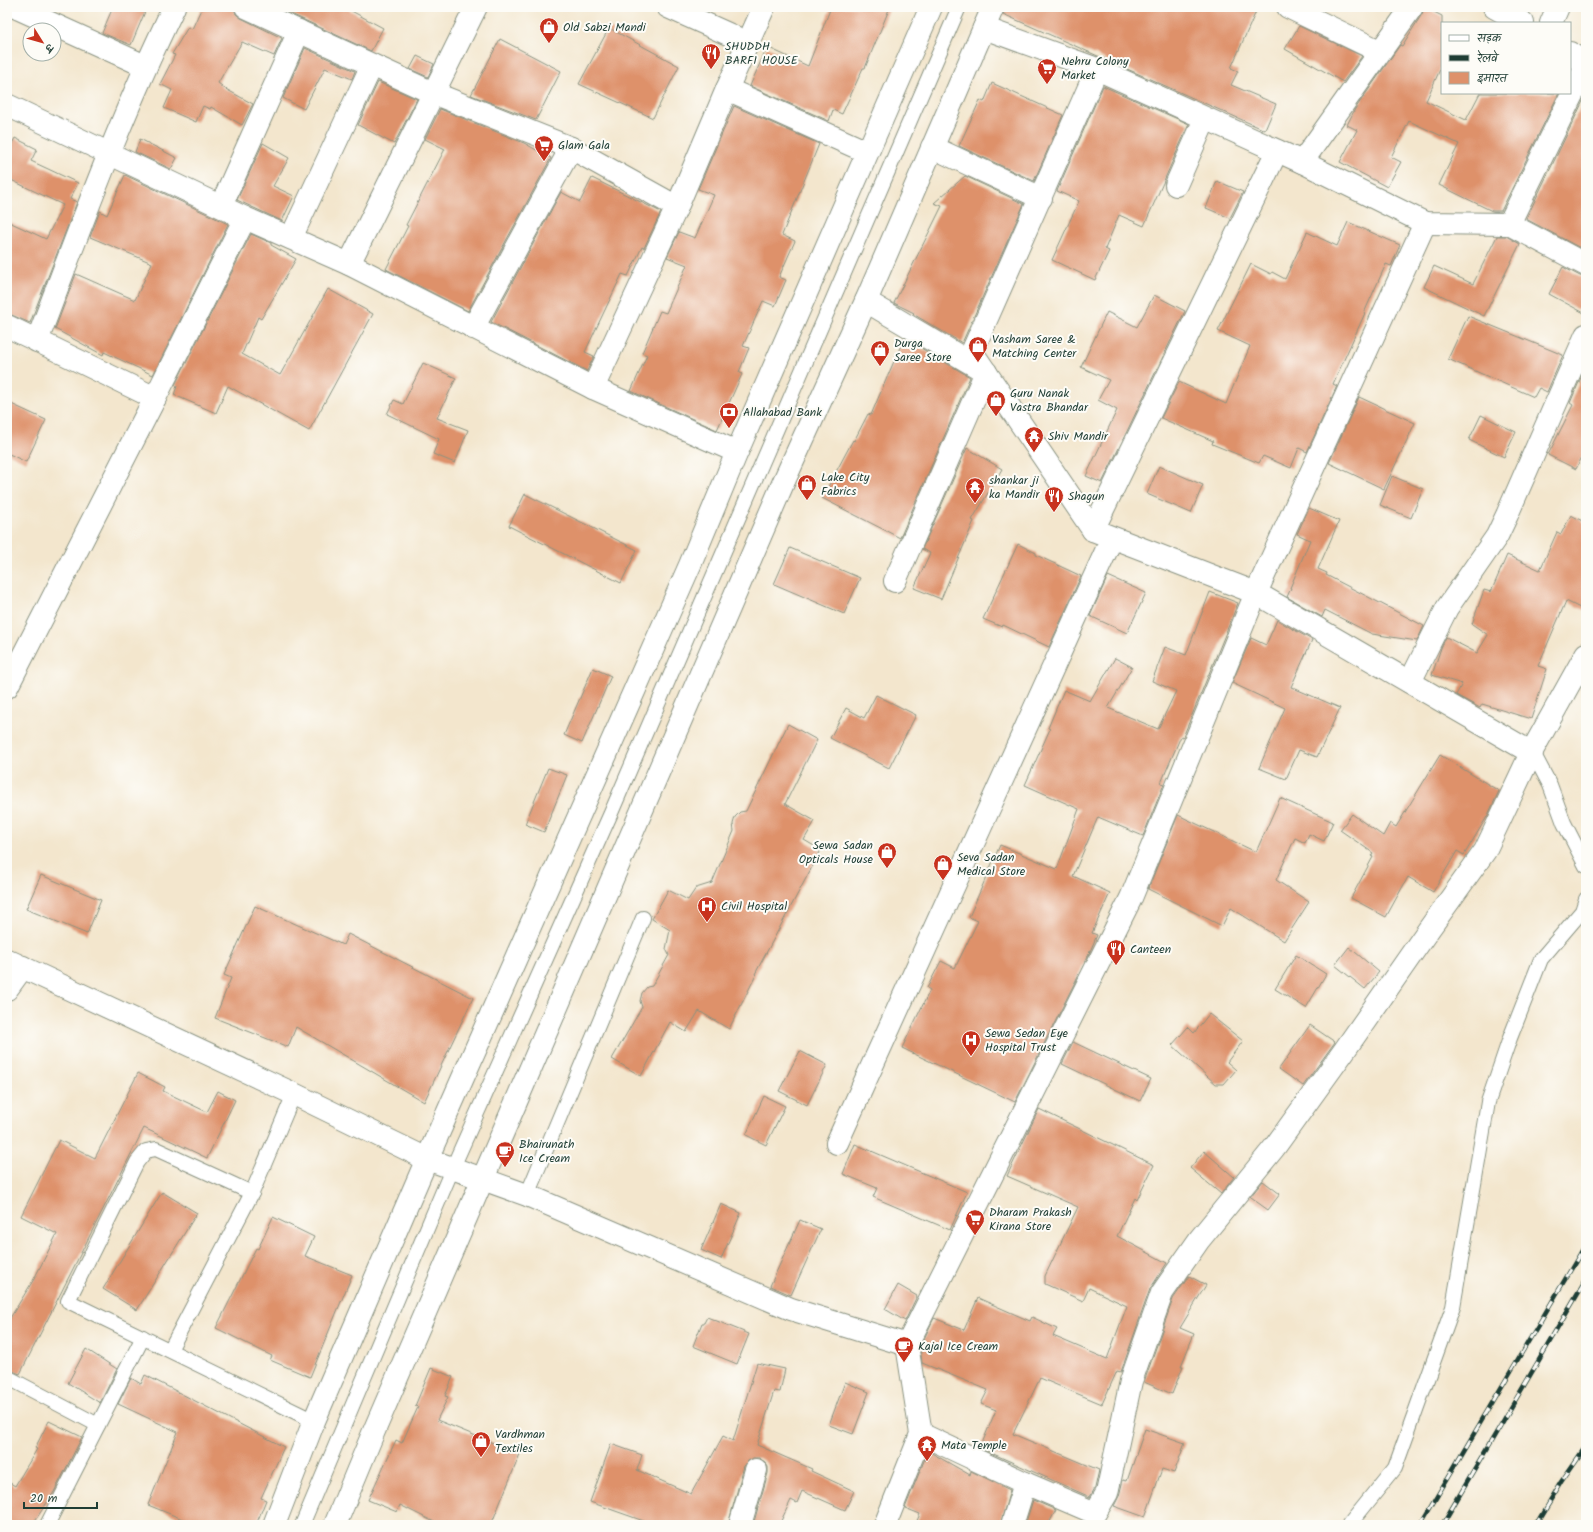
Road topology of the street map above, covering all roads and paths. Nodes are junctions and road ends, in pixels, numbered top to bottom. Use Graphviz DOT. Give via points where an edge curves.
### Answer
graph roads {
  1 [pos="15,7"];
  2 [pos="174,7"];
  3 [pos="246,7"];
  4 [pos="476,7"];
  5 [pos="668,7"];
  6 [pos="764,7"];
  7 [pos="931,7"];
  8 [pos="959,7"];
  9 [pos="993,7"];
  10 [pos="1288,7"];
  11 [pos="1412,7"];
  12 [pos="1494,7"];
  13 [pos="1558,7"];
  14 [pos="1521,22"];
  15 [pos="1551,22"];
  16 [pos="984,28"];
  17 [pos="299,31"];
  18 [pos="748,43"];
  19 [pos="1380,51"];
  20 [pos="1571,54"];
  21 [pos="372,65"];
  22 [pos="1586,65"];
  23 [pos="146,66"];
  24 [pos="1097,69"];
  25 [pos="727,90"];
  26 [pos="433,93"];
  27 [pos="7,105"];
  28 [pos="1205,119"];
  29 [pos="932,147"];
  30 [pos="571,148"];
  31 [pos="1277,151"];
  32 [pos="867,152"];
  33 [pos="108,154"];
  34 [pos="1302,162"];
  35 [pos="1176,185"];
  36 [pos="1041,198"];
  37 [pos="221,206"];
  38 [pos="677,207"];
  39 [pos="246,218"];
  40 [pos="1425,223"];
  41 [pos="1509,224"];
  42 [pos="291,238"];
  43 [pos="349,264"];
  44 [pos="1586,265"];
  45 [pos="866,301"];
  46 [pos="7,326"];
  47 [pos="473,328"];
  48 [pos="1586,335"];
  49 [pos="37,341"];
  50 [pos="986,372"];
  51 [pos="593,388"];
  52 [pos="155,398"];
  53 [pos="737,452"];
  54 [pos="1102,534"];
  55 [pos="895,581"];
  56 [pos="1256,593"];
  57 [pos="1586,654"];
  58 [pos="1410,682"];
  59 [pos="7,687"];
  60 [pos="1532,752"];
  61 [pos="1586,866"];
  62 [pos="1586,899"];
  63 [pos="643,918"];
  64 [pos="15,963"];
  65 [pos="7,989"];
  66 [pos="294,1094"];
  67 [pos="837,1143"];
  68 [pos="427,1159"];
  69 [pos="453,1167"];
  70 [pos="484,1180"];
  71 [pos="252,1193"];
  72 [pos="526,1195"];
  73 [pos="143,1337"];
  74 [pos="907,1345"];
  75 [pos="170,1350"];
  76 [pos="7,1377"];
  77 [pos="314,1421"];
  78 [pos="98,1425"];
  79 [pos="921,1434"];
  80 [pos="756,1470"];
  81 [pos="1025,1483"];
  82 [pos="47,1525"];
  83 [pos="274,1525"];
  84 [pos="302,1525"];
  85 [pos="335,1525"];
  86 [pos="740,1525"];
  87 [pos="885,1525"];
  88 [pos="1012,1525"];
  89 [pos="1349,1525"];
  1 -- 23 [label="street"];
  2 -- 23 [label="street"];
  3 -- 17 [label="street"];
  4 -- 26 [label="street"];
  5 -- 18 [label="street"];
  6 -- 18 [label="street"];
  7 -- 32 [label="street"];
  8 -- 69 [label="lane" via="611,813"];
  9 -- 16 [label="street"];
  10 -- 19 [label="street"];
  11 -- 19 [label="street"];
  12 -- 14 [label="street"];
  13 -- 15 [label="street"];
  16 -- 24 [label="street"];
  16 -- 29 [label="street"];
  17 -- 21 [label="street"];
  17 -- 37 [label="street"];
  18 -- 25 [label="street"];
  19 -- 34 [label="street"];
  20 -- 22 [label="street"];
  21 -- 26 [label="street"];
  21 -- 42 [label="street"];
  22 -- 41 [label="street"];
  23 -- 33 [label="street"];
  24 -- 28 [label="street"];
  24 -- 36 [label="street"];
  25 -- 32 [label="street"];
  25 -- 38 [label="street"];
  26 -- 30 [label="street"];
  26 -- 43 [label="street"];
  27 -- 33 [label="street"];
  28 -- 31 [label="street"];
  28 -- 35 [label="street"];
  29 -- 36 [label="street"];
  29 -- 45 [label="street"];
  30 -- 38 [label="street"];
  30 -- 47 [label="street"];
  31 -- 34 [label="street"];
  31 -- 54 [label="street"];
  32 -- 53 [label="street"];
  33 -- 37 [label="street"];
  33 -- 49 [label="street"];
  34 -- 40 [label="street"];
  36 -- 50 [label="street" via="972,352"];
  37 -- 39 [label="street"];
  38 -- 51 [label="street"];
  39 -- 42 [label="street"];
  39 -- 52 [label="street"];
  40 -- 41 [label="street"];
  40 -- 56 [label="street"];
  41 -- 44 [label="street"];
  42 -- 43 [label="street"];
  43 -- 47 [label="street"];
  45 -- 50 [label="street"];
  45 -- 70 [label="street" via="781,488"];
  46 -- 49 [label="street"];
  47 -- 51 [label="street"];
  48 -- 58 [label="street" via="1497,536 1447,608"];
  49 -- 52 [label="street"];
  50 -- 54 [label="street"];
  50 -- 55 [label="street"];
  51 -- 53 [label="street"];
  52 -- 59 [label="street"];
  53 -- 68 [label="street" via="687,572"];
  54 -- 56 [label="street"];
  54 -- 67 [label="street"];
  56 -- 58 [label="street"];
  56 -- 74 [label="street" via="1131,898"];
  57 -- 60 [label="street"];
  58 -- 60 [label="street"];
  60 -- 61 [label="lane" via="1550,785 1564,823"];
  60 -- 81 [label="street" via="1485,851 1278,1142 1199,1240 1162,1293 1131,1381 1107,1493 1095,1513"];
  62 -- 89 [label="lane" via="1582,911 1541,958 1510,1038 1487,1110 1453,1307 1395,1468"];
  63 -- 72 [label="lane"];
  64 -- 65 [label="street"];
  64 -- 66 [label="street"];
  66 -- 68 [label="street"];
  66 -- 71 [label="lane"];
  68 -- 69 [label="street"];
  68 -- 77 [label="street"];
  69 -- 70 [label="street"];
  69 -- 84 [label="lane"];
  70 -- 72 [label="street"];
  70 -- 85 [label="street"];
  71 -- 73 [label="lane" via="156,1149 146,1151 137,1162 68,1300"];
  71 -- 75 [label="lane"];
  72 -- 74 [label="street" via="792,1309"];
  73 -- 75 [label="lane"];
  73 -- 78 [label="lane"];
  74 -- 79 [label="street"];
  75 -- 77 [label="lane"];
  76 -- 78 [label="lane"];
  77 -- 83 [label="street"];
  78 -- 82 [label="lane"];
  79 -- 81 [label="street"];
  79 -- 87 [label="street"];
  80 -- 86 [label="street"];
  81 -- 88 [label="street"];
}
